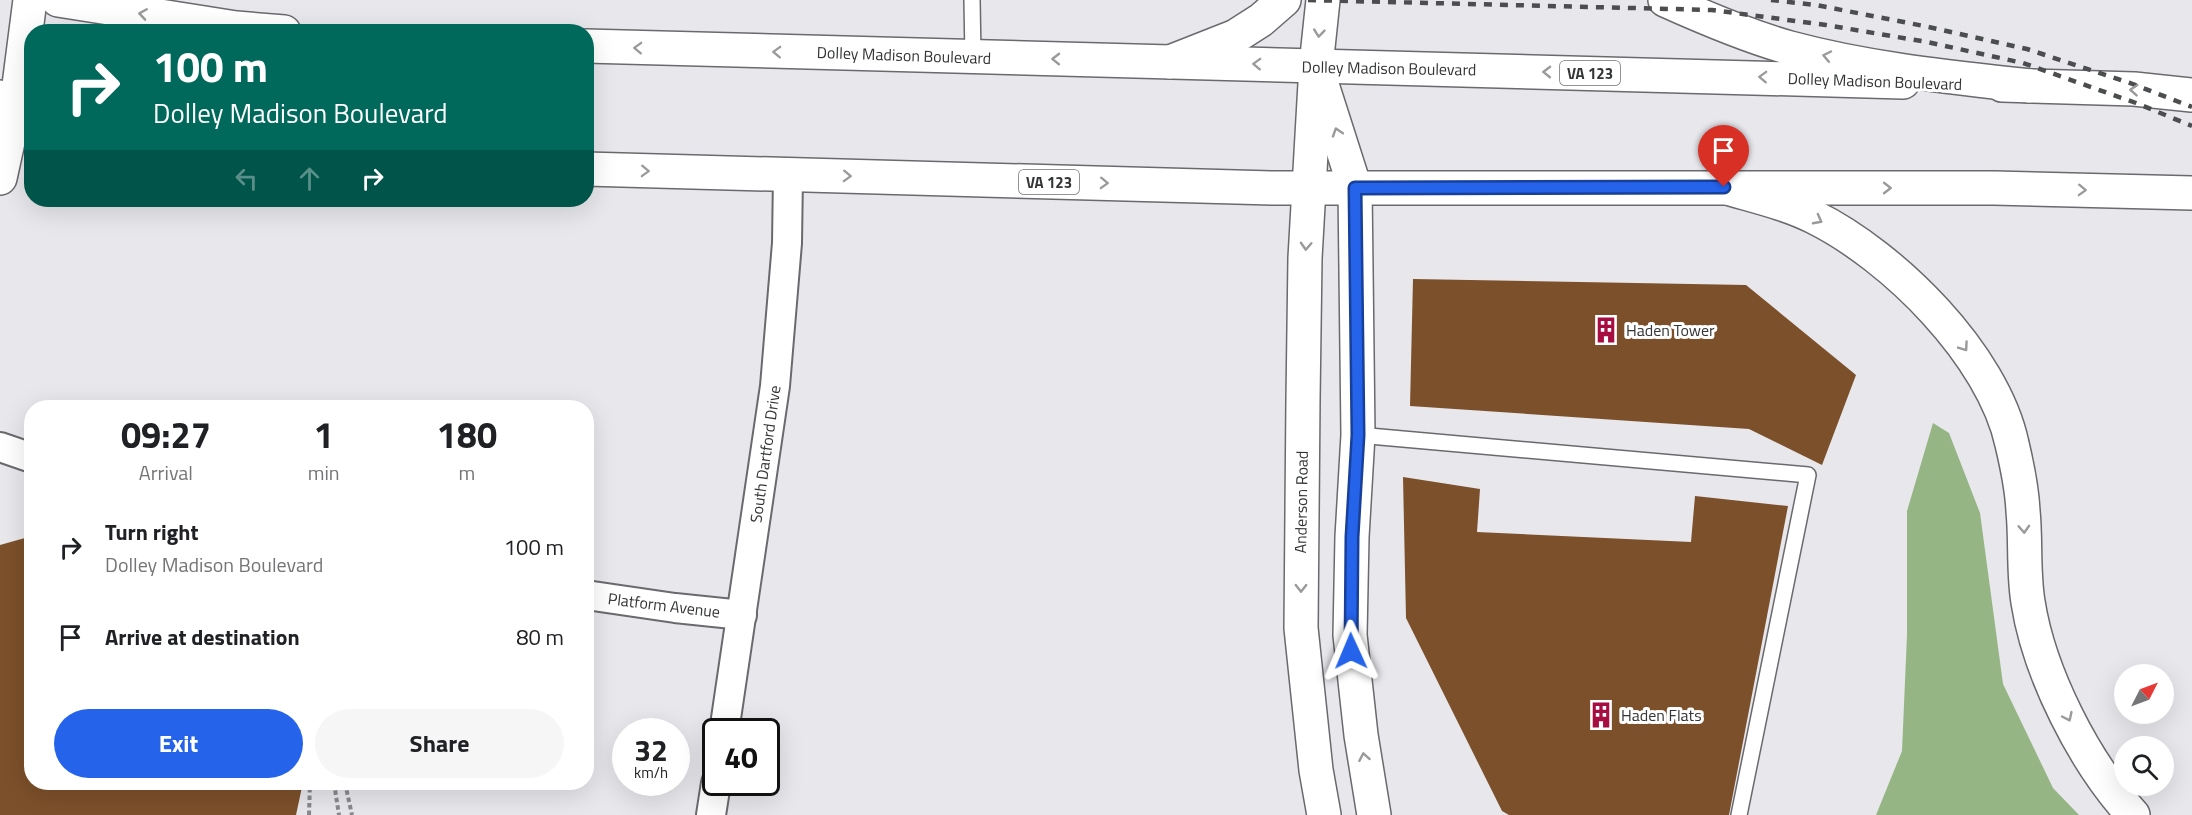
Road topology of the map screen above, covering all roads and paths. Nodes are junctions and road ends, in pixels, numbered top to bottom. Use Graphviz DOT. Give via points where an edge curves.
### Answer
graph roads {
  1 [pos="30,0"];
  2 [pos="58,0"];
  3 [pos="972,0"];
  4 [pos="1284,0"];
  5 [pos="1323,0"];
  6 [pos="1665,0"];
  7 [pos="27,24"];
  8 [pos="211,24"];
  9 [pos="24,43"];
  10 [pos="594,46"];
  11 [pos="974,57"];
  12 [pos="1170,62"];
  13 [pos="1316,66"];
  14 [pos="2030,86"];
  15 [pos="2192,95"];
  16 [pos="16,101"];
  17 [pos="594,169"];
  18 [pos="788,175"];
  19 [pos="0,178"];
  20 [pos="1724,187"];
  21 [pos="1309,188"];
  22 [pos="1355,188"];
  23 [pos="2192,193"];
  24 [pos="1358,435"];
  25 [pos="0,447"];
  26 [pos="24,455"];
  27 [pos="594,596"];
  28 [pos="742,615"];
  29 [pos="726,718"];
  30 [pos="310,790"];
  31 [pos="335,790"];
  32 [pos="347,790"];
  33 [pos="714,796"];
  34 [pos="309,815"];
  35 [pos="339,815"];
  36 [pos="352,815"];
  37 [pos="711,815"];
  38 [pos="1324,815"];
  39 [pos="1374,815"];
  40 [pos="1739,815"];
  41 [pos="2133,815"];
  1 -- 7 [label="main road"];
  8 -- 2 [label="main road, one-way"];
  3 -- 11 [label="lane"];
  4 -- 12 [label="main road" via="1236,36"];
  5 -- 13 [label="main road, Anderson Road, one-way"];
  14 -- 6 [label="main road, one-way" via="1894,70 1789,48"];
  9 -- 16 [label="main road"];
  11 -- 10 [label="main road, Dolley Madison Boulevard / VA 123, one-way"];
  12 -- 11 [label="main road, Dolley Madison Boulevard / VA 123, one-way"];
  13 -- 12 [label="main road, Dolley Madison Boulevard / VA 123, one-way"];
  14 -- 13 [label="main road, Dolley Madison Boulevard / VA 123, one-way"];
  13 -- 21 [label="main road, Anderson Road"];
  22 -- 13 [label="main road, one-way"];
  15 -- 14 [label="main road, Dolley Madison Boulevard / VA 123, one-way"];
  16 -- 19 [label="main road"];
  17 -- 18 [label="main road, VA 123, one-way"];
  18 -- 21 [label="main road, VA 123, one-way"];
  18 -- 28 [label="street, South Dartford Drive" via="787,243 775,386"];
  20 -- 22 [label="main road, VA 123"];
  20 -- 23 [label="main road, VA 123, one-way"];
  20 -- 41 [label="main road, one-way" via="1814,217 1855,241 1931,306 1963,345 1995,397 2012,441 2023,508 2028,602 2046,672 2077,737"];
  21 -- 22 [label="main road, VA 123"];
  21 -- 38 [label="main road, Anderson Road, one-way" via="1301,628"];
  22 -- 24 [label="main road"];
  39 -- 24 [label="main road, one-way" via="1360,735 1350,635"];
  24 -- 40 [label="lane" via="1809,475"];
  25 -- 26 [label="street"];
  27 -- 28 [label="street, Platform Avenue"];
  28 -- 29 [label="street, South Dartford Drive"];
  30 -- 34 [label="path"];
  31 -- 35 [label="path"];
  32 -- 36 [label="path"];
  33 -- 37 [label="street"];
}
